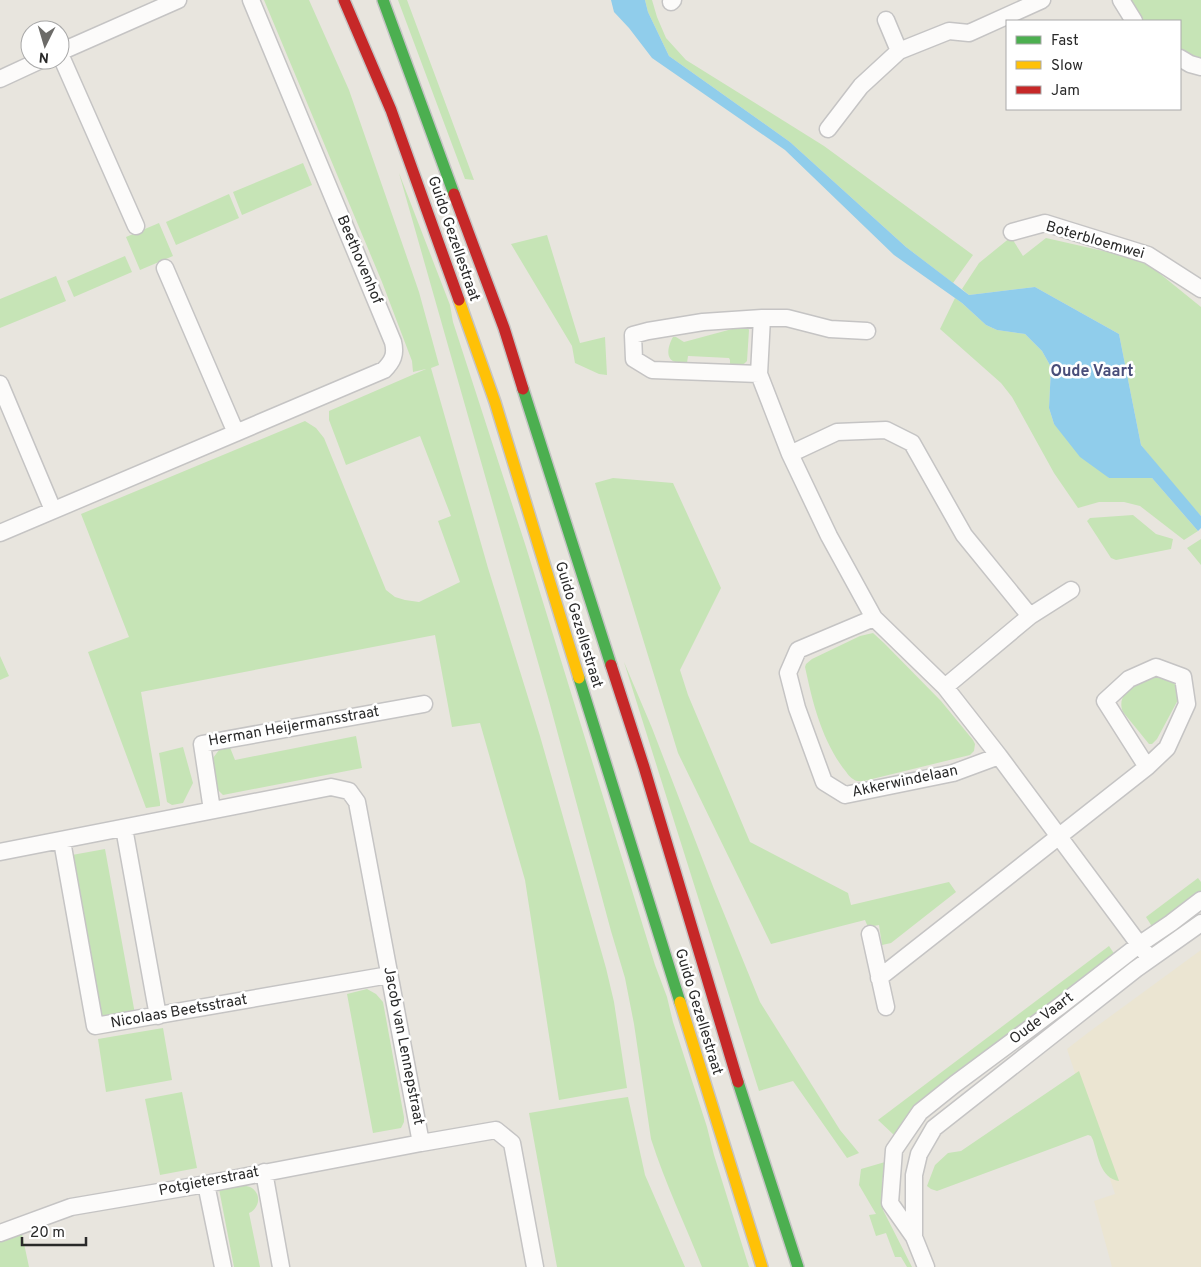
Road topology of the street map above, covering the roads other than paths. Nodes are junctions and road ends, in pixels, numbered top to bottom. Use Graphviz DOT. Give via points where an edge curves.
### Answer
graph roads {
  1 [pos="178,0"];
  2 [pos="251,0"];
  3 [pos="344,0"];
  4 [pos="383,0"];
  5 [pos="1042,0"];
  6 [pos="1121,0"];
  7 [pos="886,20"];
  8 [pos="1133,20"];
  9 [pos="70,49"];
  10 [pos="899,51"];
  11 [pos="1181,59"];
  12 [pos="1201,67"];
  13 [pos="20,69"];
  14 [pos="67,70"];
  15 [pos="0,78"];
  16 [pos="828,129"];
  17 [pos="136,226"];
  18 [pos="1012,232"];
  19 [pos="165,268"];
  20 [pos="1201,289"];
  21 [pos="762,318"];
  22 [pos="868,331"];
  23 [pos="759,374"];
  24 [pos="0,384"];
  25 [pos="236,433"];
  26 [pos="790,454"];
  27 [pos="53,510"];
  28 [pos="0,533"];
  29 [pos="1071,590"];
  30 [pos="1030,616"];
  31 [pos="874,618"];
  32 [pos="945,688"];
  33 [pos="424,704"];
  34 [pos="999,756"];
  35 [pos="1147,768"];
  36 [pos="212,810"];
  37 [pos="124,828"];
  38 [pos="1060,836"];
  39 [pos="62,840"];
  40 [pos="0,852"];
  41 [pos="1201,900"];
  42 [pos="1201,922"];
  43 [pos="870,934"];
  44 [pos="1140,944"];
  45 [pos="1150,959"];
  46 [pos="389,975"];
  47 [pos="879,978"];
  48 [pos="886,1007"];
  49 [pos="158,1016"];
  50 [pos="420,1143"];
  51 [pos="264,1172"];
  52 [pos="206,1184"];
  53 [pos="0,1233"];
  54 [pos="914,1236"];
  55 [pos="223,1267"];
  56 [pos="281,1267"];
  57 [pos="535,1267"];
  58 [pos="762,1267"];
  59 [pos="798,1267"];
  60 [pos="926,1267"];
  1 -- 9 [label="street"];
  2 -- 25 [label="street, Beethovenhof" via="395,350 384,370"];
  3 -- 58 [label="main road, Guido Gezellestraat" via="392,110 495,402"];
  4 -- 59 [label="main road, Guido Gezellestraat" via="507,338 644,767 744,1106"];
  5 -- 10 [label="street" via="969,32 949,31"];
  6 -- 8 [label="street"];
  7 -- 10 [label="street"];
  10 -- 16 [label="street" via="861,86"];
  11 -- 12 [label="street"];
  13 -- 15 [label="street"];
  14 -- 17 [label="street"];
  18 -- 20 [label="street, Boterbloemwei" via="1045,223 1148,255"];
  19 -- 25 [label="street"];
  21 -- 22 [label="street" via="787,318 830,329"];
  21 -- 23 [label="street"];
  21 -- 23 [label="street" via="703,322 634,336 634,359 652,370"];
  23 -- 26 [label="street"];
  24 -- 27 [label="street"];
  25 -- 27 [label="street, Beethovenhof"];
  26 -- 30 [label="street" via="837,432 886,430 912,442 964,535"];
  26 -- 31 [label="street" via="829,536"];
  27 -- 28 [label="street, Beethovenhof"];
  29 -- 30 [label="street"];
  30 -- 32 [label="street"];
  31 -- 32 [label="street"];
  31 -- 34 [label="street, Akkerwindelaan" via="798,650 788,673 796,708 824,782 845,795 953,773"];
  32 -- 34 [label="street"];
  33 -- 36 [label="street, Herman Heijermansstraat" via="202,744"];
  34 -- 38 [label="street"];
  35 -- 35 [label="street" via="1105,701 1129,679 1156,667 1183,677 1187,704 1167,748"];
  35 -- 38 [label="street"];
  36 -- 37 [label="street"];
  36 -- 46 [label="street, Jacob van Lennepstraat" via="331,787 349,791 357,802"];
  37 -- 39 [label="street"];
  37 -- 49 [label="street"];
  38 -- 44 [label="street"];
  38 -- 47 [label="street"];
  39 -- 40 [label="street"];
  39 -- 49 [label="street, Nicolaas Beetsstraat" via="95,1026"];
  41 -- 44 [label="street, Oude Vaart"];
  42 -- 45 [label="street, Oude Vaart"];
  43 -- 47 [label="street"];
  44 -- 45 [label="street"];
  44 -- 54 [label="street, Oude Vaart" via="920,1112 894,1150 890,1203"];
  45 -- 54 [label="street, Oude Vaart" via="934,1128 919,1154 914,1175"];
  46 -- 49 [label="street, Nicolaas Beetsstraat"];
  46 -- 50 [label="street, Jacob van Lennepstraat"];
  47 -- 48 [label="street"];
  50 -- 51 [label="street, Potgieterstraat"];
  50 -- 57 [label="street, Jacob van Lennepstraat" via="496,1130 512,1143"];
  51 -- 52 [label="street, Potgieterstraat"];
  51 -- 56 [label="street"];
  52 -- 53 [label="street, Potgieterstraat" via="71,1207"];
  52 -- 55 [label="street"];
  54 -- 60 [label="street"];
}
